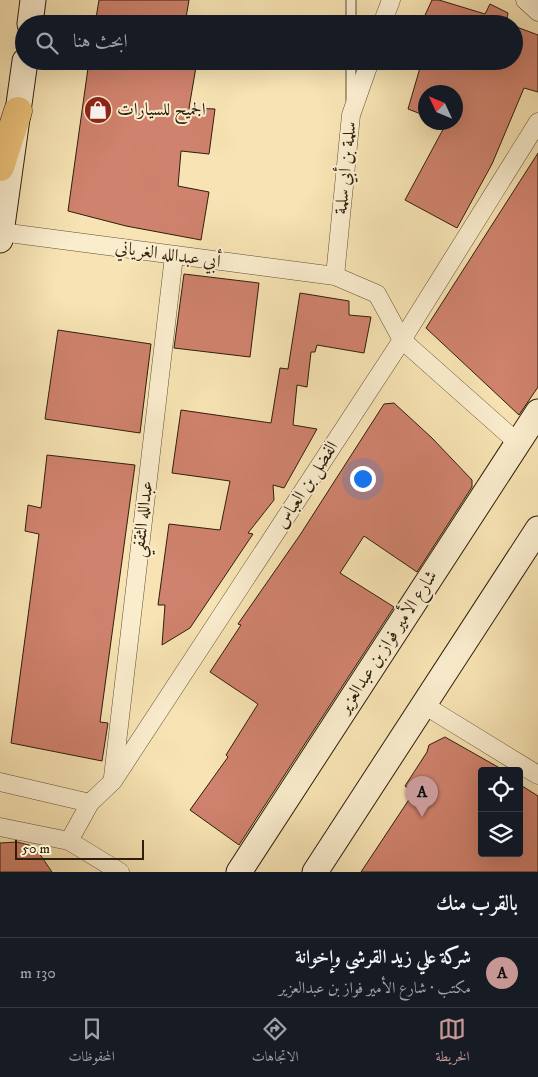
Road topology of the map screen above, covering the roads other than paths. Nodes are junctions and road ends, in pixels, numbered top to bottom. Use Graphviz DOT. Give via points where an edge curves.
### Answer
graph roads {
  1 [pos="33,0"];
  2 [pos="351,0"];
  3 [pos="390,0"];
  4 [pos="525,0"];
  5 [pos="538,12"];
  6 [pos="31,15"];
  7 [pos="351,15"];
  8 [pos="385,15"];
  9 [pos="24,70"];
  10 [pos="351,70"];
  11 [pos="367,70"];
  12 [pos="18,111"];
  13 [pos="351,116"];
  14 [pos="538,122"];
  15 [pos="0,167"];
  16 [pos="1,236"];
  17 [pos="174,256"];
  18 [pos="335,276"];
  19 [pos="402,340"];
  20 [pos="538,412"];
  21 [pos="518,443"];
  22 [pos="538,529"];
  23 [pos="424,705"];
  24 [pos="538,775"];
  25 [pos="112,781"];
  26 [pos="0,782"];
  27 [pos="90,802"];
  28 [pos="0,827"];
  29 [pos="69,841"];
  30 [pos="120,872"];
  31 [pos="239,872"];
  32 [pos="315,872"];
  1 -- 6 [label="main road"];
  2 -- 7 [label="lane"];
  3 -- 8 [label="street"];
  4 -- 5 [label="street"];
  9 -- 12 [label="main road"];
  10 -- 13 [label="lane"];
  11 -- 13 [label="street, سلمة بن أبي سلمة"];
  12 -- 15 [label="highway"];
  12 -- 16 [label="main road"];
  13 -- 18 [label="street, سلمة بن أبي سلمة"];
  14 -- 19 [label="street, الفضل بن العباس"];
  16 -- 17 [label="street, أبي عبدالله الغرياني"];
  17 -- 18 [label="street, أبي عبدالله الغرياني"];
  17 -- 25 [label="street, عبدالله الثقفي"];
  18 -- 19 [label="street, أبي عبدالله الغرياني" via="377,294"];
  19 -- 21 [label="street, أبي عبدالله الغرياني"];
  19 -- 25 [label="street, الفضل بن العباس"];
  20 -- 21 [label="main road, شارع الأمير فواز بن عبدالعزير"];
  21 -- 31 [label="main road, شارع الأمير فواز بن عبدالعزير"];
  22 -- 23 [label="main road"];
  23 -- 24 [label="street"];
  23 -- 32 [label="main road"];
  25 -- 27 [label="street, الفضل بن العباس"];
  26 -- 27 [label="street"];
  27 -- 29 [label="street, الفضل بن العباس"];
  28 -- 29 [label="street"];
  29 -- 30 [label="street"];
}
